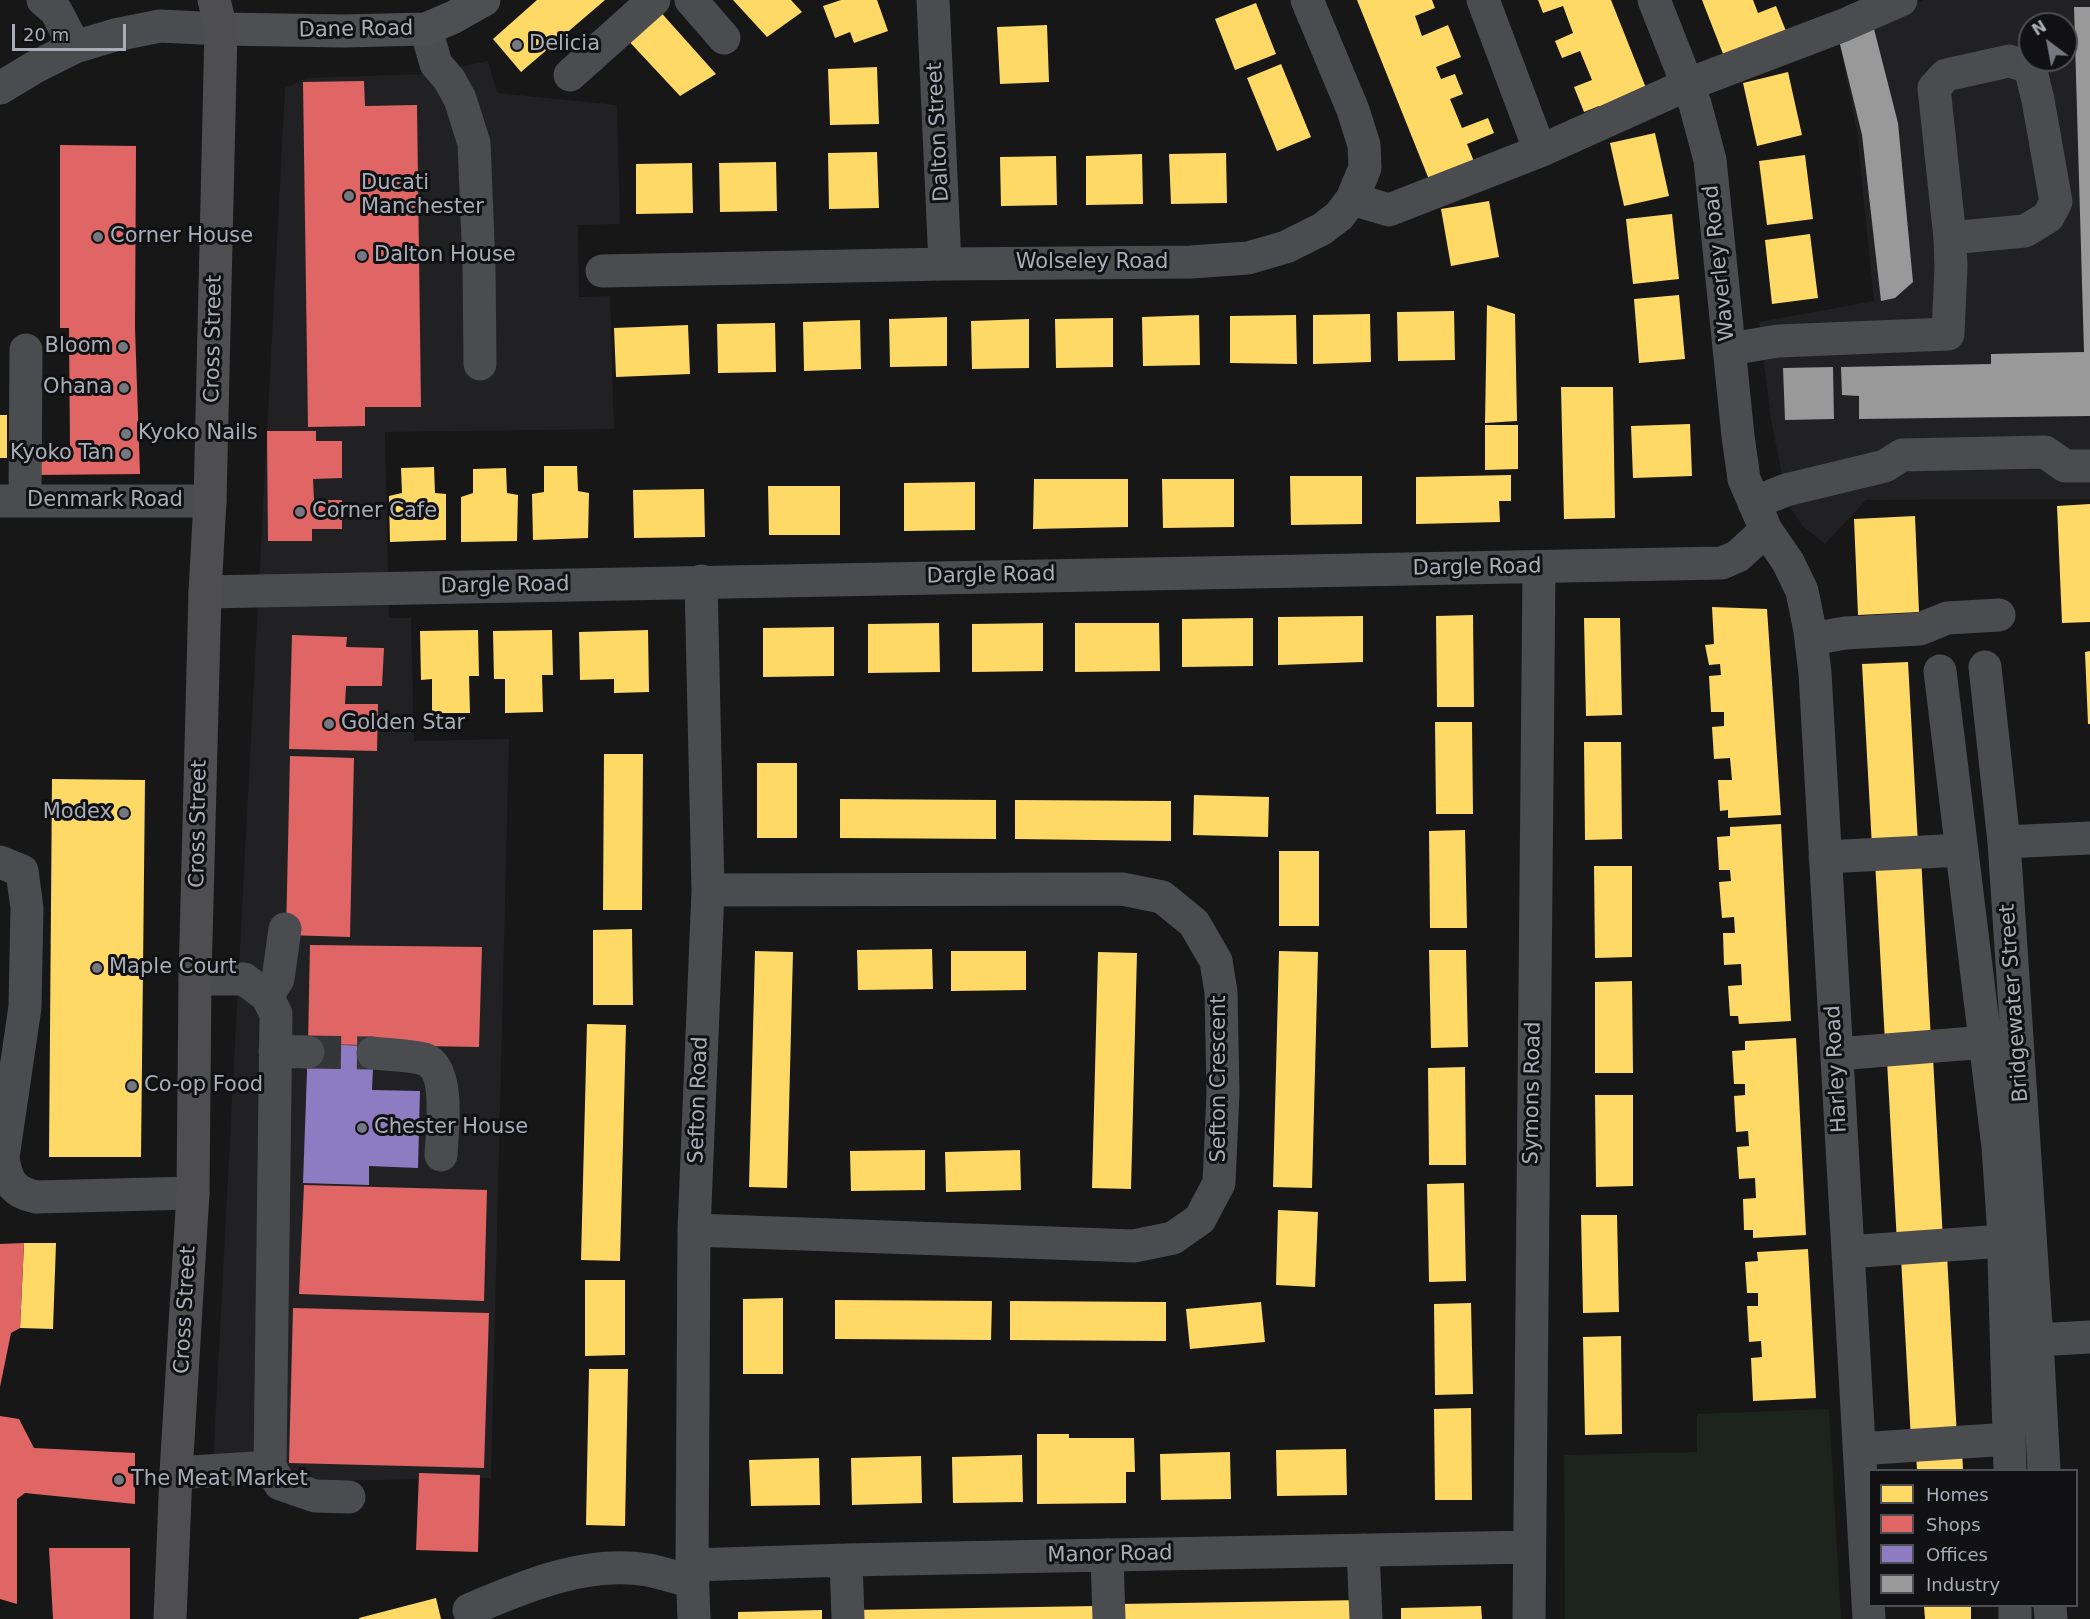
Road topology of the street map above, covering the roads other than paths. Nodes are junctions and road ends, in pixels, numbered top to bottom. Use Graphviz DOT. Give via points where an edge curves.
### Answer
graph roads {
  1 [pos="43,0"];
  2 [pos="484,0"];
  3 [pos="654,0"];
  4 [pos="691,0"];
  5 [pos="933,0"];
  6 [pos="1307,0"];
  7 [pos="1483,0"];
  8 [pos="1654,0"];
  9 [pos="1901,0"];
  10 [pos="222,10"];
  11 [pos="1839,12"];
  12 [pos="426,29"];
  13 [pos="724,38"];
  14 [pos="75,46"];
  15 [pos="570,75"];
  16 [pos="1689,84"];
  17 [pos="0,88"];
  18 [pos="1540,151"];
  19 [pos="1352,199"];
  20 [pos="1950,238"];
  21 [pos="945,264"];
  22 [pos="602,271"];
  23 [pos="1730,349"];
  24 [pos="27,350"];
  25 [pos="480,364"];
  26 [pos="2090,466"];
  27 [pos="12,501"];
  28 [pos="210,501"];
  29 [pos="1760,516"];
  30 [pos="1539,567"];
  31 [pos="700,581"];
  32 [pos="205,592"];
  33 [pos="1999,615"];
  34 [pos="1811,639"];
  35 [pos="1985,667"];
  36 [pos="1940,671"];
  37 [pos="2090,838"];
  38 [pos="2004,842"];
  39 [pos="1962,850"];
  40 [pos="1825,857"];
  41 [pos="0,862"];
  42 [pos="708,890"];
  43 [pos="285,929"];
  44 [pos="13,974"];
  45 [pos="195,979"];
  46 [pos="267,996"];
  47 [pos="1986,1042"];
  48 [pos="275,1051"];
  49 [pos="308,1052"];
  50 [pos="373,1053"];
  51 [pos="1837,1054"];
  52 [pos="441,1155"];
  53 [pos="193,1193"];
  54 [pos="694,1230"];
  55 [pos="2003,1241"];
  56 [pos="1848,1252"];
  57 [pos="2090,1337"];
  58 [pos="2037,1340"];
  59 [pos="1859,1449"];
  60 [pos="2010,1455"];
  61 [pos="270,1467"];
  62 [pos="2044,1469"];
  63 [pos="176,1473"];
  64 [pos="349,1497"];
  65 [pos="1529,1547"];
  66 [pos="1363,1550"];
  67 [pos="1107,1555"];
  68 [pos="846,1560"];
  69 [pos="692,1573"];
  70 [pos="1868,1602"];
  71 [pos="469,1610"];
  72 [pos="170,1619"];
  73 [pos="694,1619"];
  74 [pos="848,1619"];
  75 [pos="1109,1619"];
  76 [pos="1366,1619"];
  77 [pos="1529,1619"];
  1 -- 14 [label="street" via="56,11"];
  2 -- 12 [label="main road, Dane Road"];
  3 -- 15 [label="street"];
  4 -- 13 [label="street"];
  5 -- 21 [label="street, Dalton Street"];
  6 -- 19 [label="street, Wolseley Road" via="1364,145 1365,168"];
  7 -- 18 [label="street"];
  8 -- 16 [label="street, Waverley Road"];
  9 -- 11 [label="street"];
  10 -- 12 [label="main road, Dane Road" via="344,31"];
  10 -- 14 [label="street"];
  10 -- 28 [label="highway, Cross Street"];
  11 -- 16 [label="street"];
  12 -- 25 [label="street" via="436,64 460,99 474,143"];
  14 -- 17 [label="street"];
  16 -- 18 [label="street"];
  16 -- 23 [label="street, Waverley Road" via="1710,160"];
  18 -- 19 [label="street" via="1389,210"];
  19 -- 21 [label="street, Wolseley Road" via="1322,229 1286,247 1248,258"];
  20 -- 20 [label="street" via="1934,88 1946,75 2009,61 2030,67 2056,202 2048,217 2025,231"];
  20 -- 23 [label="street" via="1948,334 1778,341"];
  21 -- 22 [label="street, Wolseley Road"];
  23 -- 29 [label="street, Waverley Road" via="1744,479"];
  24 -- 27 [label="street"];
  26 -- 29 [label="street" via="2065,466 2045,452 1902,455 1886,466 1786,490"];
  27 -- 28 [label="street, Denmark Road"];
  28 -- 32 [label="highway, Cross Street"];
  29 -- 30 [label="street, Dargle Road" via="1738,556 1722,563"];
  29 -- 34 [label="street, Harley Road" via="1797,577"];
  30 -- 31 [label="street, Dargle Road"];
  30 -- 65 [label="street, Symons Road"];
  31 -- 32 [label="street, Dargle Road"];
  31 -- 42 [label="street, Sefton Road"];
  32 -- 45 [label="highway, Cross Street"];
  33 -- 34 [label="street" via="1947,618 1920,629"];
  34 -- 40 [label="street, Harley Road"];
  35 -- 38 [label="street, Bridgewater Street"];
  36 -- 39 [label="street"];
  37 -- 38 [label="street"];
  38 -- 58 [label="street, Bridgewater Street"];
  39 -- 40 [label="street"];
  39 -- 47 [label="street"];
  40 -- 51 [label="street, Harley Road"];
  41 -- 44 [label="street" via="22,871 27,908"];
  42 -- 54 [label="street, Sefton Road"];
  42 -- 54 [label="street, Sefton Crescent" via="1122,890 1162,897 1194,923 1216,961 1222,1025 1220,1183 1200,1219 1173,1238 1134,1246"];
  43 -- 46 [label="street" via="278,979"];
  44 -- 53 [label="street" via="25,1007 3,1157 11,1184 22,1194 36,1197"];
  45 -- 46 [label="street" via="244,979"];
  45 -- 53 [label="highway, Cross Street"];
  46 -- 48 [label="street" via="276,1014"];
  47 -- 51 [label="street"];
  47 -- 55 [label="street" via="1998,1147"];
  48 -- 49 [label="street"];
  48 -- 61 [label="street"];
  50 -- 52 [label="street" via="426,1060 435,1070 443,1094"];
  51 -- 56 [label="street, Harley Road"];
  53 -- 63 [label="highway, Cross Street"];
  54 -- 69 [label="street, Sefton Road"];
  55 -- 56 [label="street"];
  55 -- 60 [label="street"];
  56 -- 59 [label="street, Harley Road"];
  57 -- 58 [label="street"];
  58 -- 62 [label="street, Bridgewater Street"];
  59 -- 60 [label="street"];
  59 -- 70 [label="street, Harley Road"];
  61 -- 63 [label="street"];
  61 -- 64 [label="street" via="280,1484 315,1496"];
  63 -- 72 [label="highway, Cross Street"];
  65 -- 66 [label="street, Manor Road"];
  65 -- 77 [label="street, Symons Road"];
  66 -- 67 [label="street, Manor Road"];
  66 -- 76 [label="street"];
  67 -- 68 [label="street, Manor Road"];
  67 -- 75 [label="street"];
  68 -- 69 [label="street, Manor Road"];
  68 -- 74 [label="street"];
  69 -- 71 [label="street, Manor Road" via="622,1568 579,1571 519,1589"];
  69 -- 73 [label="street, Sefton Road"];
}
